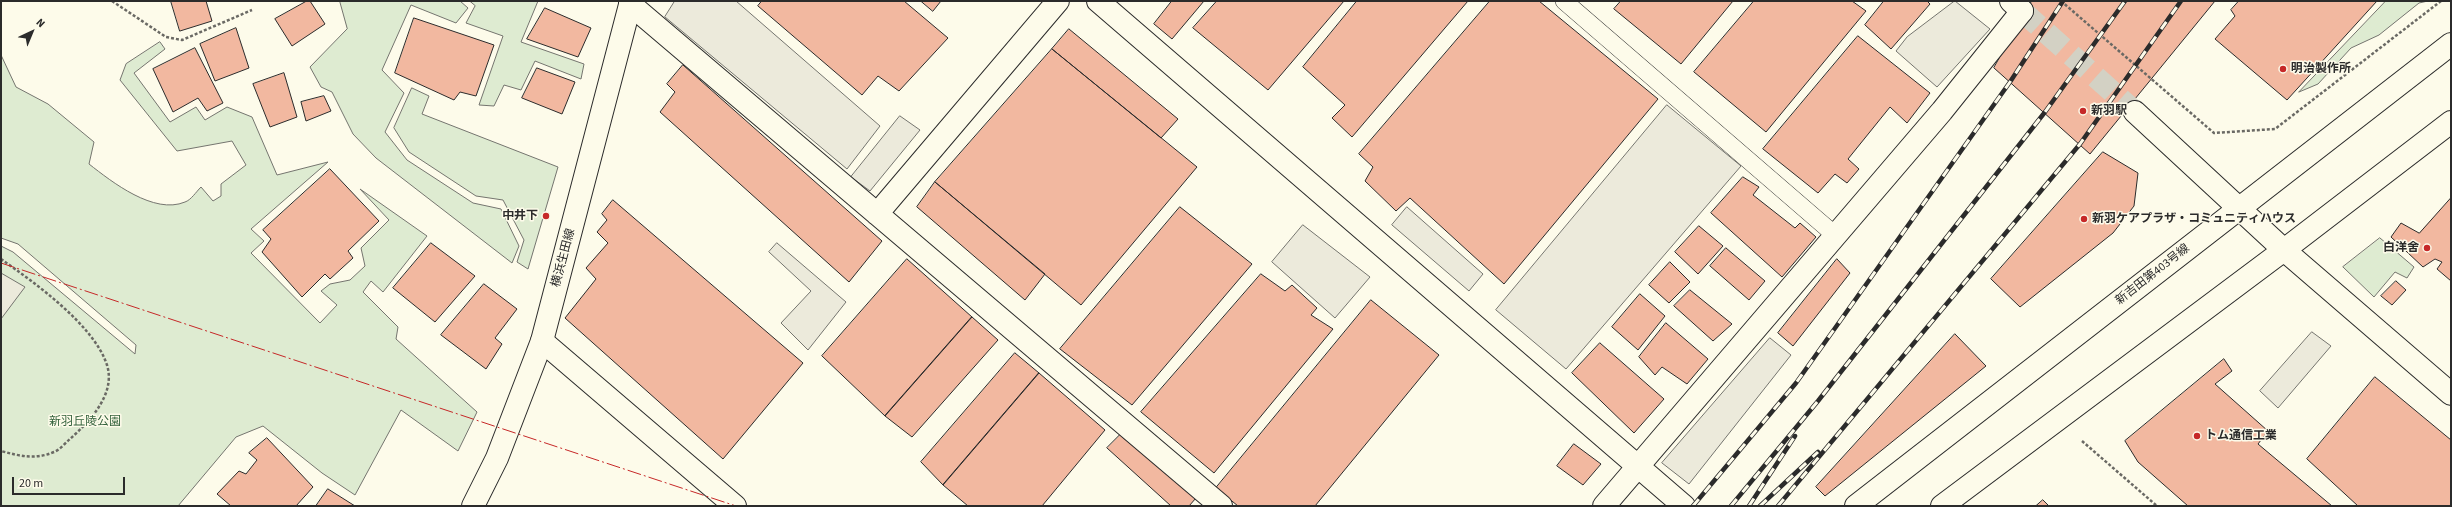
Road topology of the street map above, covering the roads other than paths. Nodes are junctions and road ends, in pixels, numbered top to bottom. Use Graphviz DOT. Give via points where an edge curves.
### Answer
graph roads {
  1 [pos="1058,1"];
  2 [pos="1098,1"];
  3 [pos="1564,1"];
  4 [pos="630,3"];
  5 [pos="2017,6"];
  6 [pos="2451,44"];
  7 [pos="2135,112"];
  8 [pos="2451,122"];
  9 [pos="2239,209"];
  10 [pos="877,214"];
  11 [pos="1835,235"];
  12 [pos="2284,250"];
  13 [pos="542,341"];
  14 [pos="2451,394"];
  15 [pos="1637,466"];
  16 [pos="473,506"];
  17 [pos="735,506"];
  18 [pos="1221,506"];
  19 [pos="1604,506"];
  20 [pos="1684,506"];
  21 [pos="1856,506"];
  22 [pos="1942,506"];
  1 -- 10 [label="street"];
  2 -- 15 [label="street"];
  3 -- 11 [label="lane"];
  4 -- 10 [label="street"];
  4 -- 13 [label="street, 横浜生田線"];
  5 -- 11 [label="street" via="1942,112"];
  6 -- 9 [label="street, 新吉田第403号線"];
  7 -- 9 [label="street"];
  8 -- 12 [label="street"];
  9 -- 12 [label="street"];
  9 -- 21 [label="street, 新吉田第403号線"];
  10 -- 18 [label="street"];
  11 -- 15 [label="street"];
  12 -- 14 [label="street"];
  12 -- 22 [label="street"];
  13 -- 16 [label="street, 横浜生田線" via="497,458"];
  13 -- 17 [label="street"];
  15 -- 19 [label="street"];
  15 -- 20 [label="street"];
}
